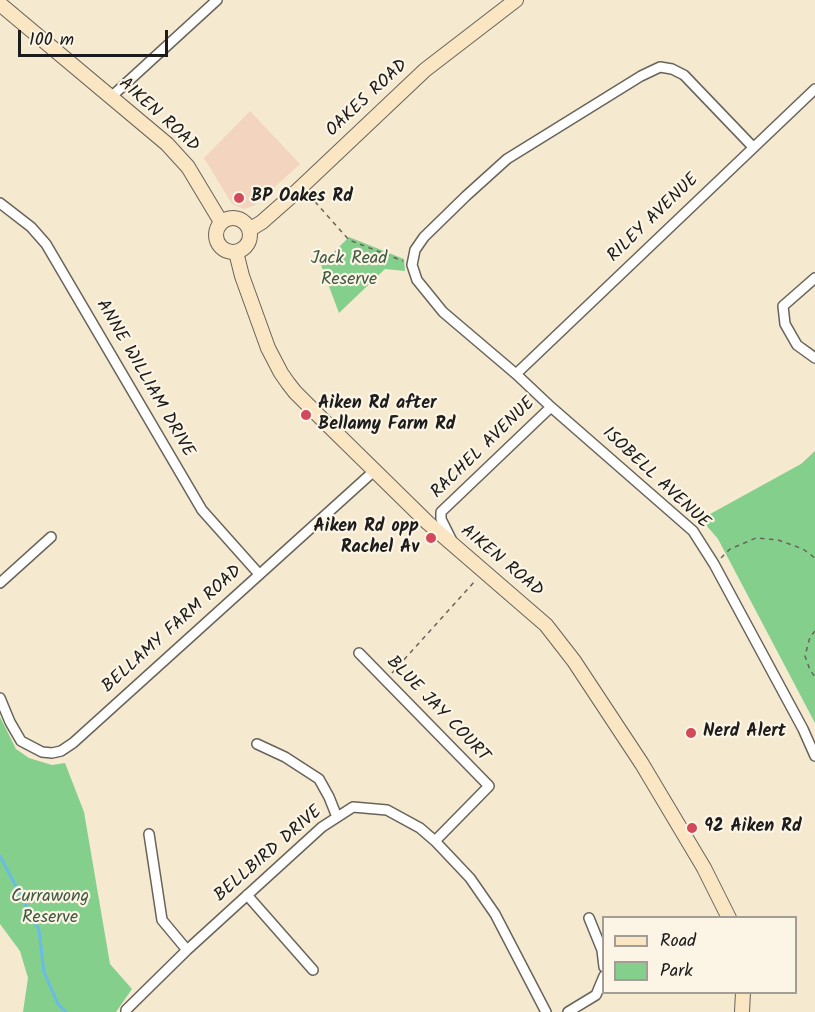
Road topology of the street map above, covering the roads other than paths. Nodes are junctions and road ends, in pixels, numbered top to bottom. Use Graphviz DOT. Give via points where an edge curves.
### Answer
graph roads {
  1 [pos="516,0"];
  2 [pos="215,1"];
  3 [pos="0,4"];
  4 [pos="815,89"];
  5 [pos="111,97"];
  6 [pos="753,147"];
  7 [pos="0,203"];
  8 [pos="221,222"];
  9 [pos="249,230"];
  10 [pos="236,252"];
  11 [pos="815,278"];
  12 [pos="815,358"];
  13 [pos="516,374"];
  14 [pos="551,407"];
  15 [pos="374,471"];
  16 [pos="51,537"];
  17 [pos="456,548"];
  18 [pos="259,574"];
  19 [pos="0,583"];
  20 [pos="359,653"];
  21 [pos="0,698"];
  22 [pos="256,744"];
  23 [pos="815,756"];
  24 [pos="338,817"];
  25 [pos="149,834"];
  26 [pos="435,841"];
  27 [pos="247,895"];
  28 [pos="728,916"];
  29 [pos="589,918"];
  30 [pos="187,950"];
  31 [pos="602,950"];
  32 [pos="313,970"];
  33 [pos="602,979"];
  34 [pos="744,994"];
  35 [pos="126,1012"];
  36 [pos="546,1012"];
  37 [pos="568,1012"];
  38 [pos="742,1012"];
  1 -- 9 [label="street, OAKES ROAD" via="425,70 301,187"];
  2 -- 5 [label="street"];
  3 -- 5 [label="street, AIKEN ROAD"];
  4 -- 6 [label="street, RILEY AVENUE"];
  5 -- 8 [label="street, AIKEN ROAD" via="178,155"];
  6 -- 13 [label="street, RILEY AVENUE"];
  6 -- 13 [label="street, ISOBELL AVENUE" via="684,75 660,67 507,159 466,196 424,237 415,250 412,265 417,280 443,312"];
  7 -- 18 [label="street, ANNE WILLIAM DRIVE" via="46,244 202,510"];
  8 -- 9 [label="street" via="236,218"];
  8 -- 10 [label="street" via="216,232 219,244"];
  9 -- 10 [label="street" via="246,246"];
  10 -- 15 [label="street, AIKEN ROAD" via="268,348 281,373"];
  11 -- 12 [label="street" via="783,306 785,324 797,345"];
  13 -- 14 [label="street, ISOBELL AVENUE"];
  14 -- 17 [label="street, RACHEL AVENUE" via="441,512"];
  14 -- 23 [label="street, ISOBELL AVENUE" via="693,531"];
  15 -- 17 [label="street, AIKEN ROAD"];
  15 -- 18 [label="street, BELLAMY FARM ROAD"];
  16 -- 19 [label="street"];
  17 -- 28 [label="street, AIKEN ROAD" via="546,625 574,661 648,774 717,890"];
  18 -- 21 [label="street, BELLAMY FARM ROAD" via="61,751 42,752 21,741"];
  20 -- 26 [label="street, BLUE JAY COURT" via="489,786"];
  22 -- 24 [label="street" via="319,779"];
  24 -- 26 [label="street, BELLBIRD DRIVE" via="353,807 387,810"];
  24 -- 27 [label="street, BELLBIRD DRIVE"];
  25 -- 30 [label="street" via="162,920"];
  26 -- 36 [label="street, BELLBIRD DRIVE" via="470,878 495,914"];
  27 -- 30 [label="street, BELLBIRD DRIVE"];
  27 -- 32 [label="street"];
  29 -- 31 [label="street"];
  30 -- 35 [label="street, BELLBIRD DRIVE"];
  33 -- 37 [label="street" via="596,995"];
  34 -- 38 [label="street"];
}
